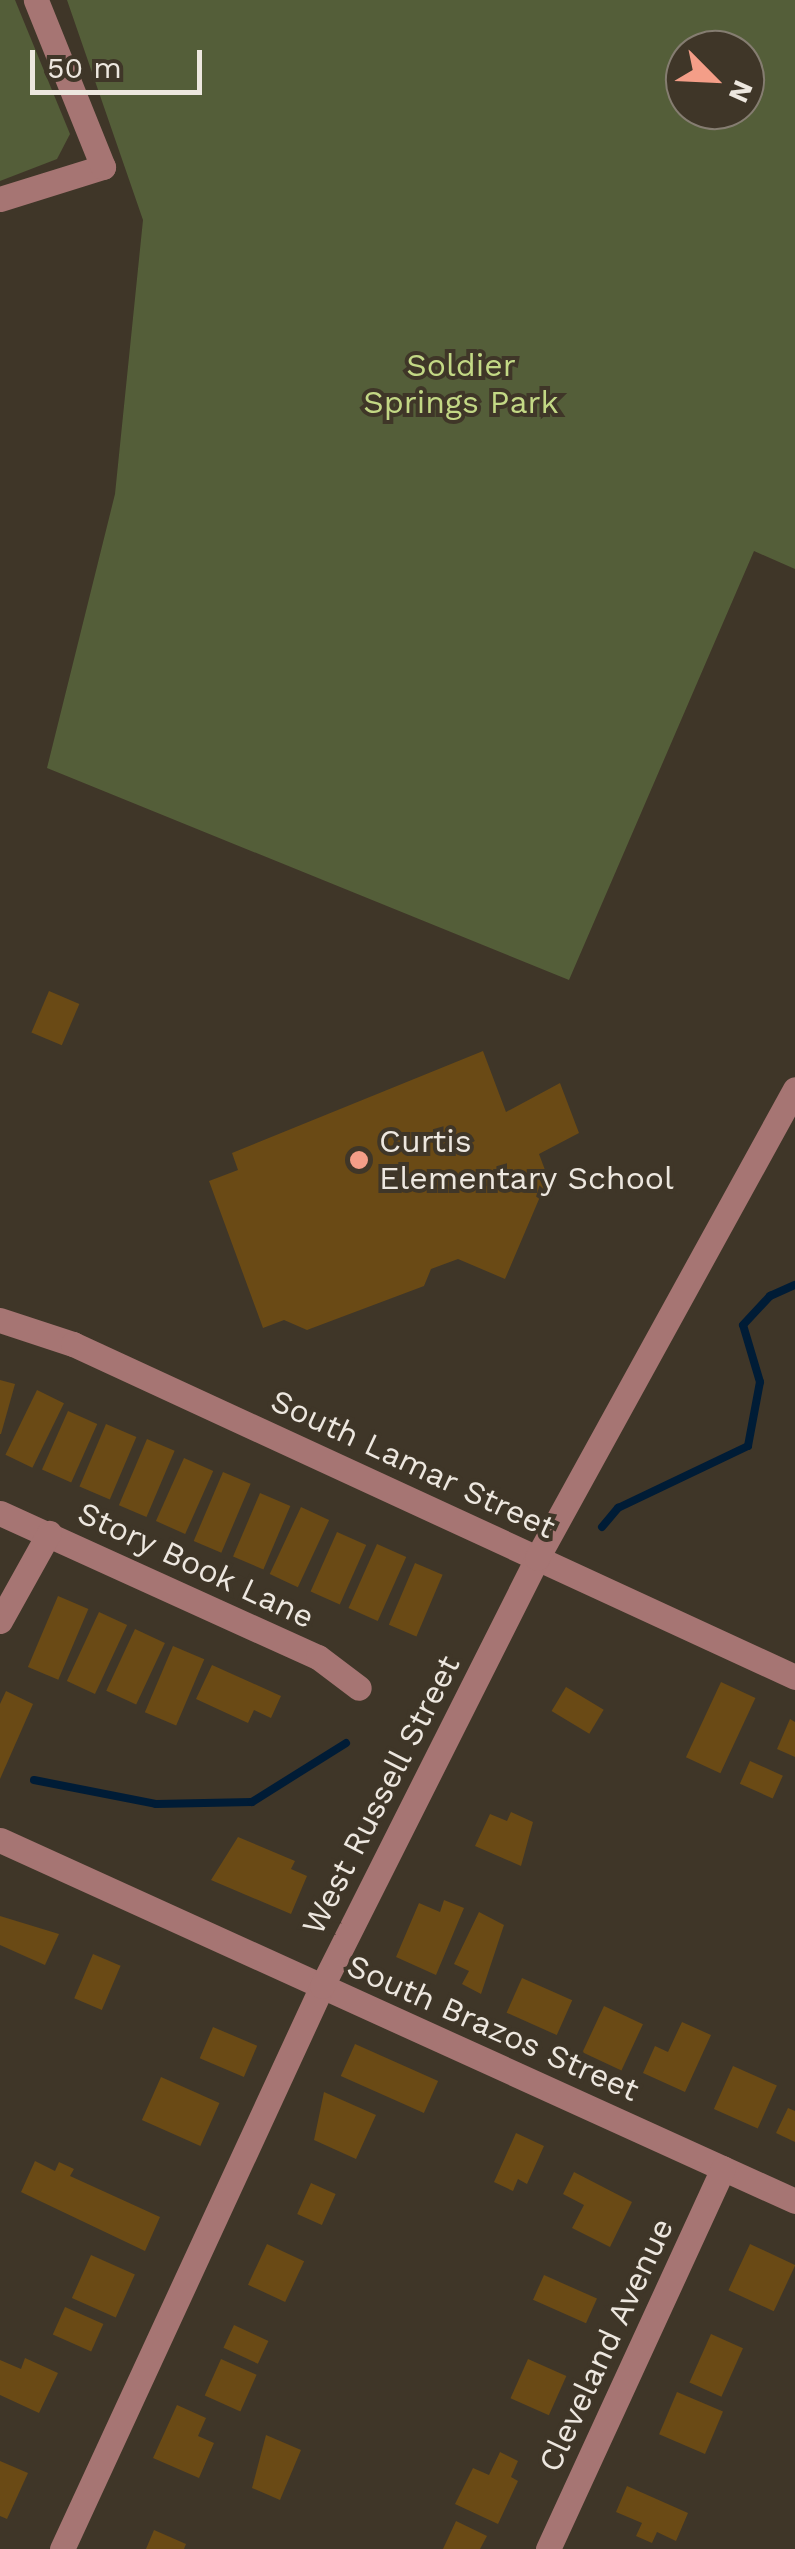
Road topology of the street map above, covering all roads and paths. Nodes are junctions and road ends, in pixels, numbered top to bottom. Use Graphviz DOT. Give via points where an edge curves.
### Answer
graph roads {
  1 [pos="36,0"];
  2 [pos="0,200"];
  3 [pos="795,1089"];
  4 [pos="0,1320"];
  5 [pos="0,1513"];
  6 [pos="49,1534"];
  7 [pos="537,1558"];
  8 [pos="0,1621"];
  9 [pos="795,1677"];
  10 [pos="359,1688"];
  11 [pos="0,1840"];
  12 [pos="322,1986"];
  13 [pos="723,2168"];
  14 [pos="795,2201"];
  15 [pos="62,2549"];
  16 [pos="548,2549"];
  1 -- 2 [label="street" via="104,168"];
  3 -- 7 [label="street, West Russell Street"];
  4 -- 7 [label="street, South Lamar Street" via="73,1344"];
  5 -- 6 [label="street, Story Book Lane"];
  6 -- 8 [label="street"];
  6 -- 10 [label="street, Story Book Lane" via="318,1657"];
  7 -- 9 [label="street, South Lamar Street"];
  7 -- 12 [label="street, West Russell Street"];
  11 -- 12 [label="street, South Brazos Street"];
  12 -- 13 [label="street, South Brazos Street"];
  12 -- 15 [label="street, West Russell Street"];
  13 -- 14 [label="street, South Brazos Street"];
  13 -- 16 [label="street, Cleveland Avenue"];
}
